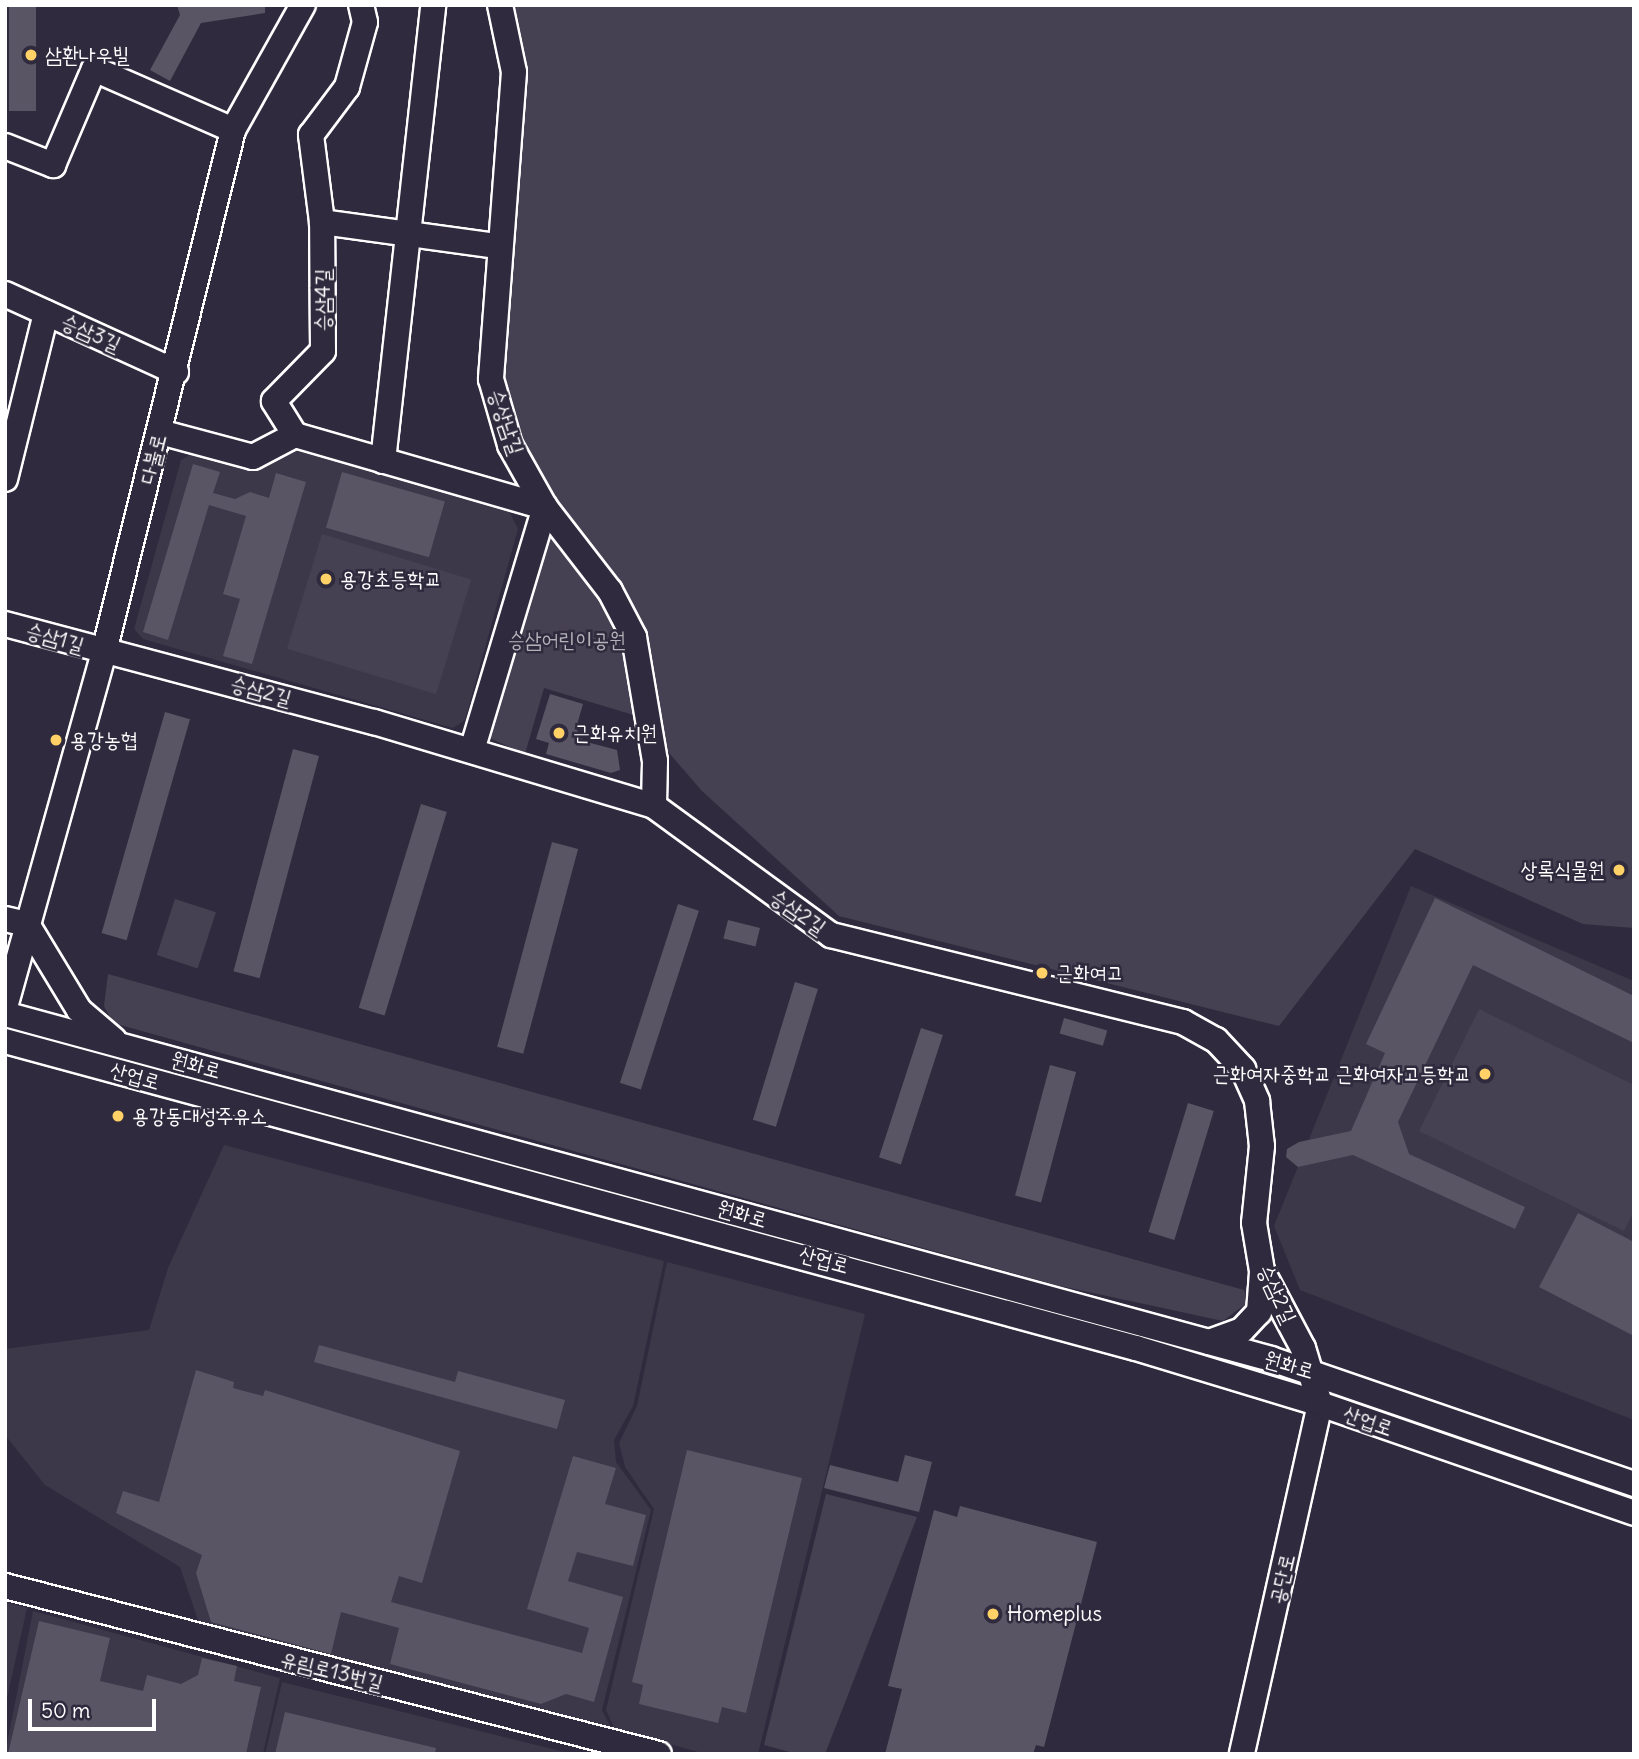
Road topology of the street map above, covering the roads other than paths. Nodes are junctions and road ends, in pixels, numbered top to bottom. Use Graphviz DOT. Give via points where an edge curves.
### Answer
graph roads {
  1 [pos="303,5"];
  2 [pos="361,5"];
  3 [pos="433,5"];
  4 [pos="500,5"];
  5 [pos="233,130"];
  6 [pos="5,146"];
  7 [pos="322,222"];
  8 [pos="409,232"];
  9 [pos="498,246"];
  10 [pos="5,293"];
  11 [pos="46,313"];
  12 [pos="176,372"];
  13 [pos="160,432"];
  14 [pos="295,435"];
  15 [pos="383,461"];
  16 [pos="5,479"];
  17 [pos="545,507"];
  18 [pos="5,624"];
  19 [pos="104,652"];
  20 [pos="472,750"];
  21 [pos="654,806"];
  22 [pos="16,922"];
  23 [pos="5,936"];
  24 [pos="5,1006"];
  25 [pos="5,1014"];
  26 [pos="5,1041"];
  27 [pos="120,1045"];
  28 [pos="1262,1271"];
  29 [pos="1209,1342"];
  30 [pos="1310,1371"];
  31 [pos="1320,1404"];
  32 [pos="1631,1479"];
  33 [pos="1634,1513"];
  34 [pos="5,1586"];
  35 [pos="659,1754"];
  36 [pos="1241,1754"];
  1 -- 5 [label="street, 다불로"];
  2 -- 7 [label="street, 승삼4길" via="365,22 348,88 311,135"];
  3 -- 8 [label="street"];
  4 -- 9 [label="street, 승상남길" via="514,56"];
  5 -- 6 [label="street" via="94,69 53,165"];
  5 -- 12 [label="street, 다불로"];
  7 -- 8 [label="street"];
  7 -- 14 [label="street, 승삼4길" via="323,351 274,401"];
  8 -- 9 [label="street"];
  8 -- 15 [label="street"];
  9 -- 17 [label="street, 승상남길" via="491,379 510,445"];
  10 -- 11 [label="street, 승삼3길"];
  11 -- 12 [label="street, 승삼3길"];
  11 -- 16 [label="street"];
  12 -- 13 [label="street, 다불로"];
  13 -- 14 [label="street" via="253,457"];
  13 -- 19 [label="street, 다불로"];
  14 -- 15 [label="street"];
  15 -- 17 [label="street"];
  17 -- 20 [label="street"];
  17 -- 21 [label="street, 승상남길" via="610,591 634,637 655,761"];
  18 -- 19 [label="street, 승삼1길"];
  19 -- 20 [label="street, 승삼2길"];
  19 -- 22 [label="street, 다불로"];
  20 -- 21 [label="street, 승삼2길"];
  21 -- 28 [label="street, 승삼2길" via="831,935 1183,1022 1216,1040 1242,1069 1257,1101 1262,1146 1254,1223"];
  22 -- 23 [label="street"];
  22 -- 24 [label="street, 다불로"];
  22 -- 27 [label="street" via="79,1010"];
  25 -- 27 [label="street, 원화로"];
  26 -- 31 [label="street, 산업로" via="861,1270"];
  27 -- 29 [label="street, 원화로"];
  28 -- 29 [label="street" via="1259,1312 1242,1329"];
  28 -- 30 [label="street, 승삼2길"];
  29 -- 30 [label="street, 원화로"];
  30 -- 31 [label="street, 승삼2길"];
  30 -- 32 [label="street, 원화로"];
  31 -- 33 [label="street, 산업로"];
  31 -- 36 [label="street, 공단로"];
  34 -- 35 [label="street, 유림로13번길"];
}
